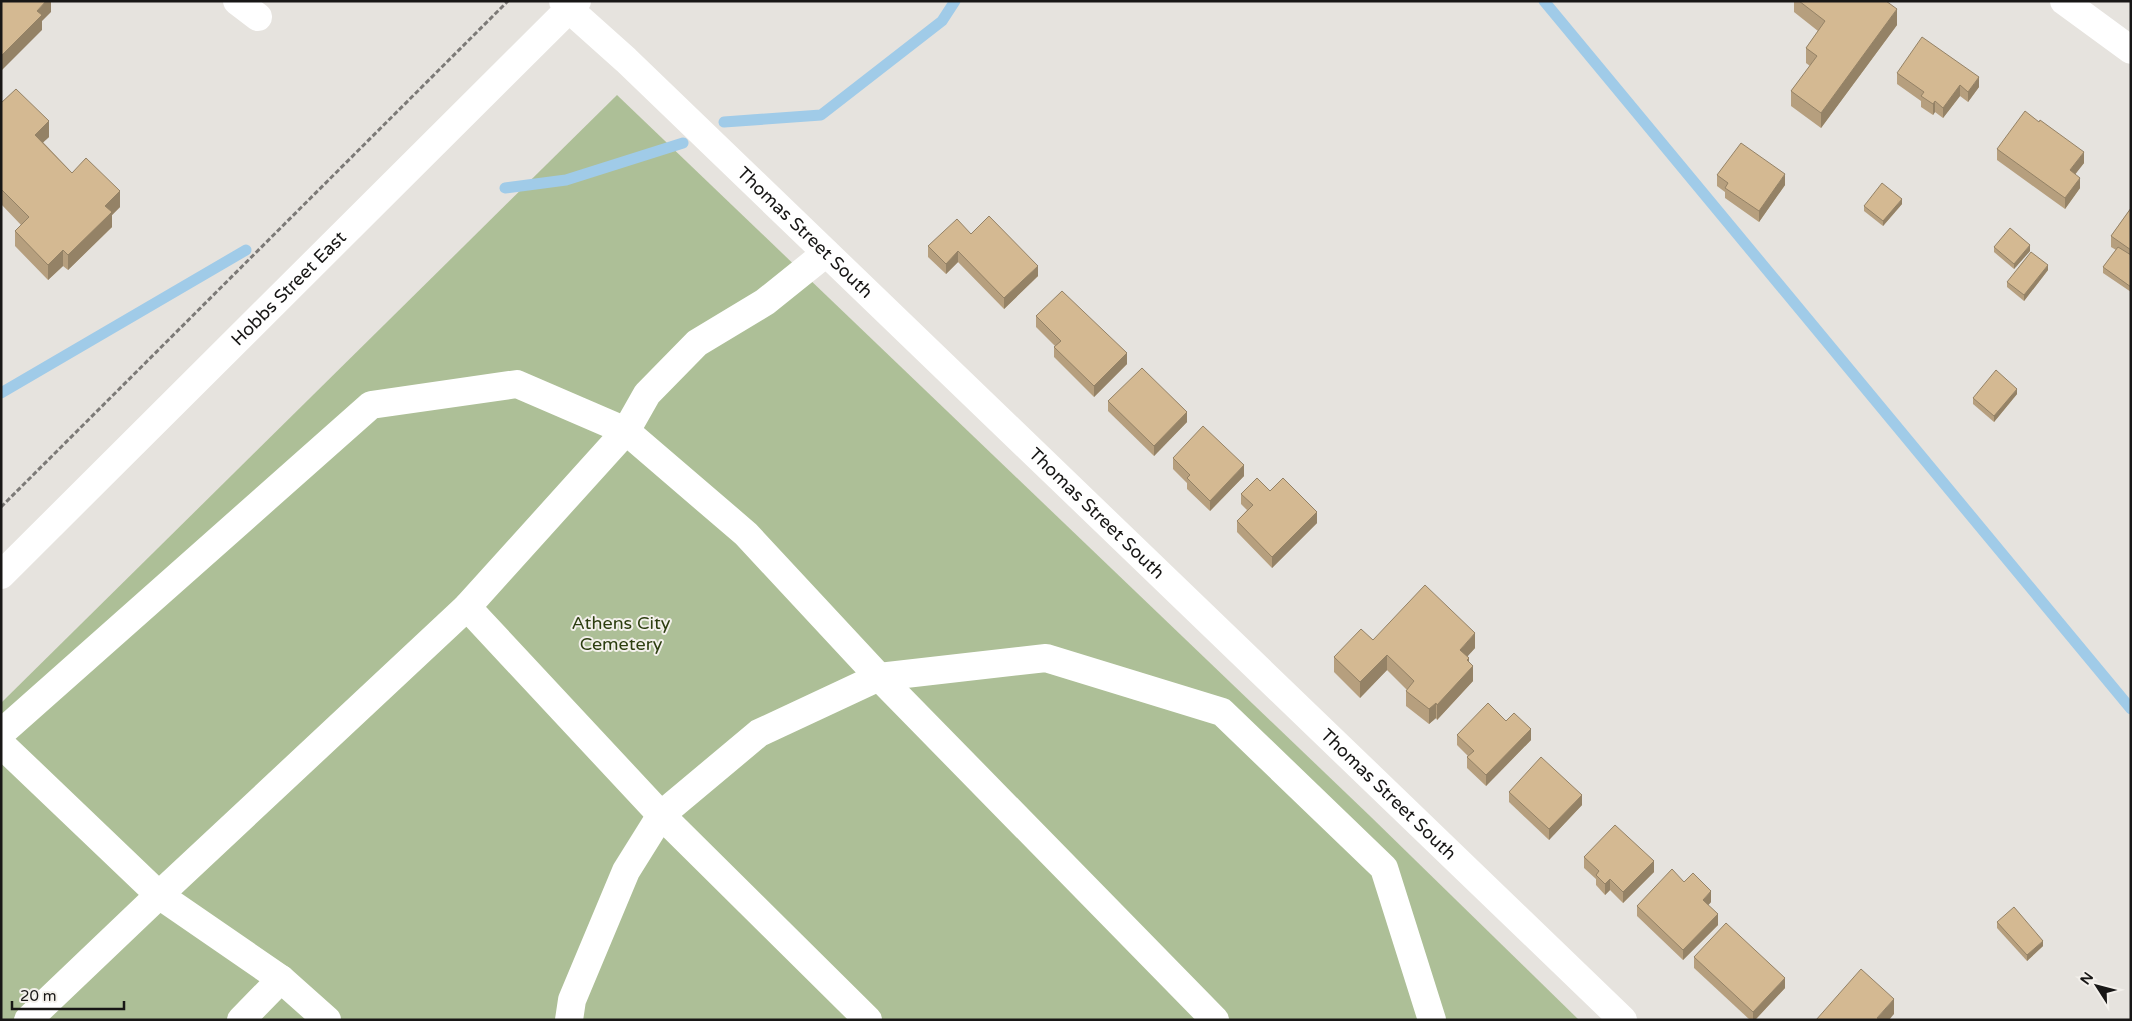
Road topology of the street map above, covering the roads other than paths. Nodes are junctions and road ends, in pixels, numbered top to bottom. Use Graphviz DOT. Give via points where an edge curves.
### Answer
graph roads {
  1 [pos="2064,1"];
  2 [pos="570,4"];
  3 [pos="2131,50"];
  4 [pos="826,253"];
  5 [pos="626,431"];
  6 [pos="1,575"];
  7 [pos="467,607"];
  8 [pos="879,677"];
  9 [pos="1,733"];
  10 [pos="1,744"];
  11 [pos="660,815"];
  12 [pos="159,895"];
  13 [pos="280,979"];
  14 [pos="28,1020"];
  15 [pos="241,1020"];
  16 [pos="327,1020"];
  17 [pos="569,1020"];
  18 [pos="868,1020"];
  19 [pos="1215,1020"];
  20 [pos="1432,1020"];
  21 [pos="1623,1020"];
  1 -- 3 [label="street"];
  2 -- 4 [label="street, Thomas Street South"];
  2 -- 6 [label="street, Hobbs Street East"];
  4 -- 5 [label="street" via="765,302 697,342 647,394"];
  4 -- 21 [label="street, Thomas Street South"];
  5 -- 7 [label="street"];
  5 -- 8 [label="street" via="746,534"];
  5 -- 9 [label="street" via="517,384 371,404"];
  7 -- 11 [label="street"];
  7 -- 12 [label="street"];
  8 -- 11 [label="street" via="759,733"];
  8 -- 19 [label="street"];
  8 -- 20 [label="street" via="1046,658 1222,712 1384,868"];
  10 -- 12 [label="street"];
  11 -- 17 [label="street" via="626,871 572,1000"];
  11 -- 18 [label="street"];
  12 -- 13 [label="street"];
  12 -- 14 [label="street"];
  13 -- 15 [label="street"];
  13 -- 16 [label="street"];
}
